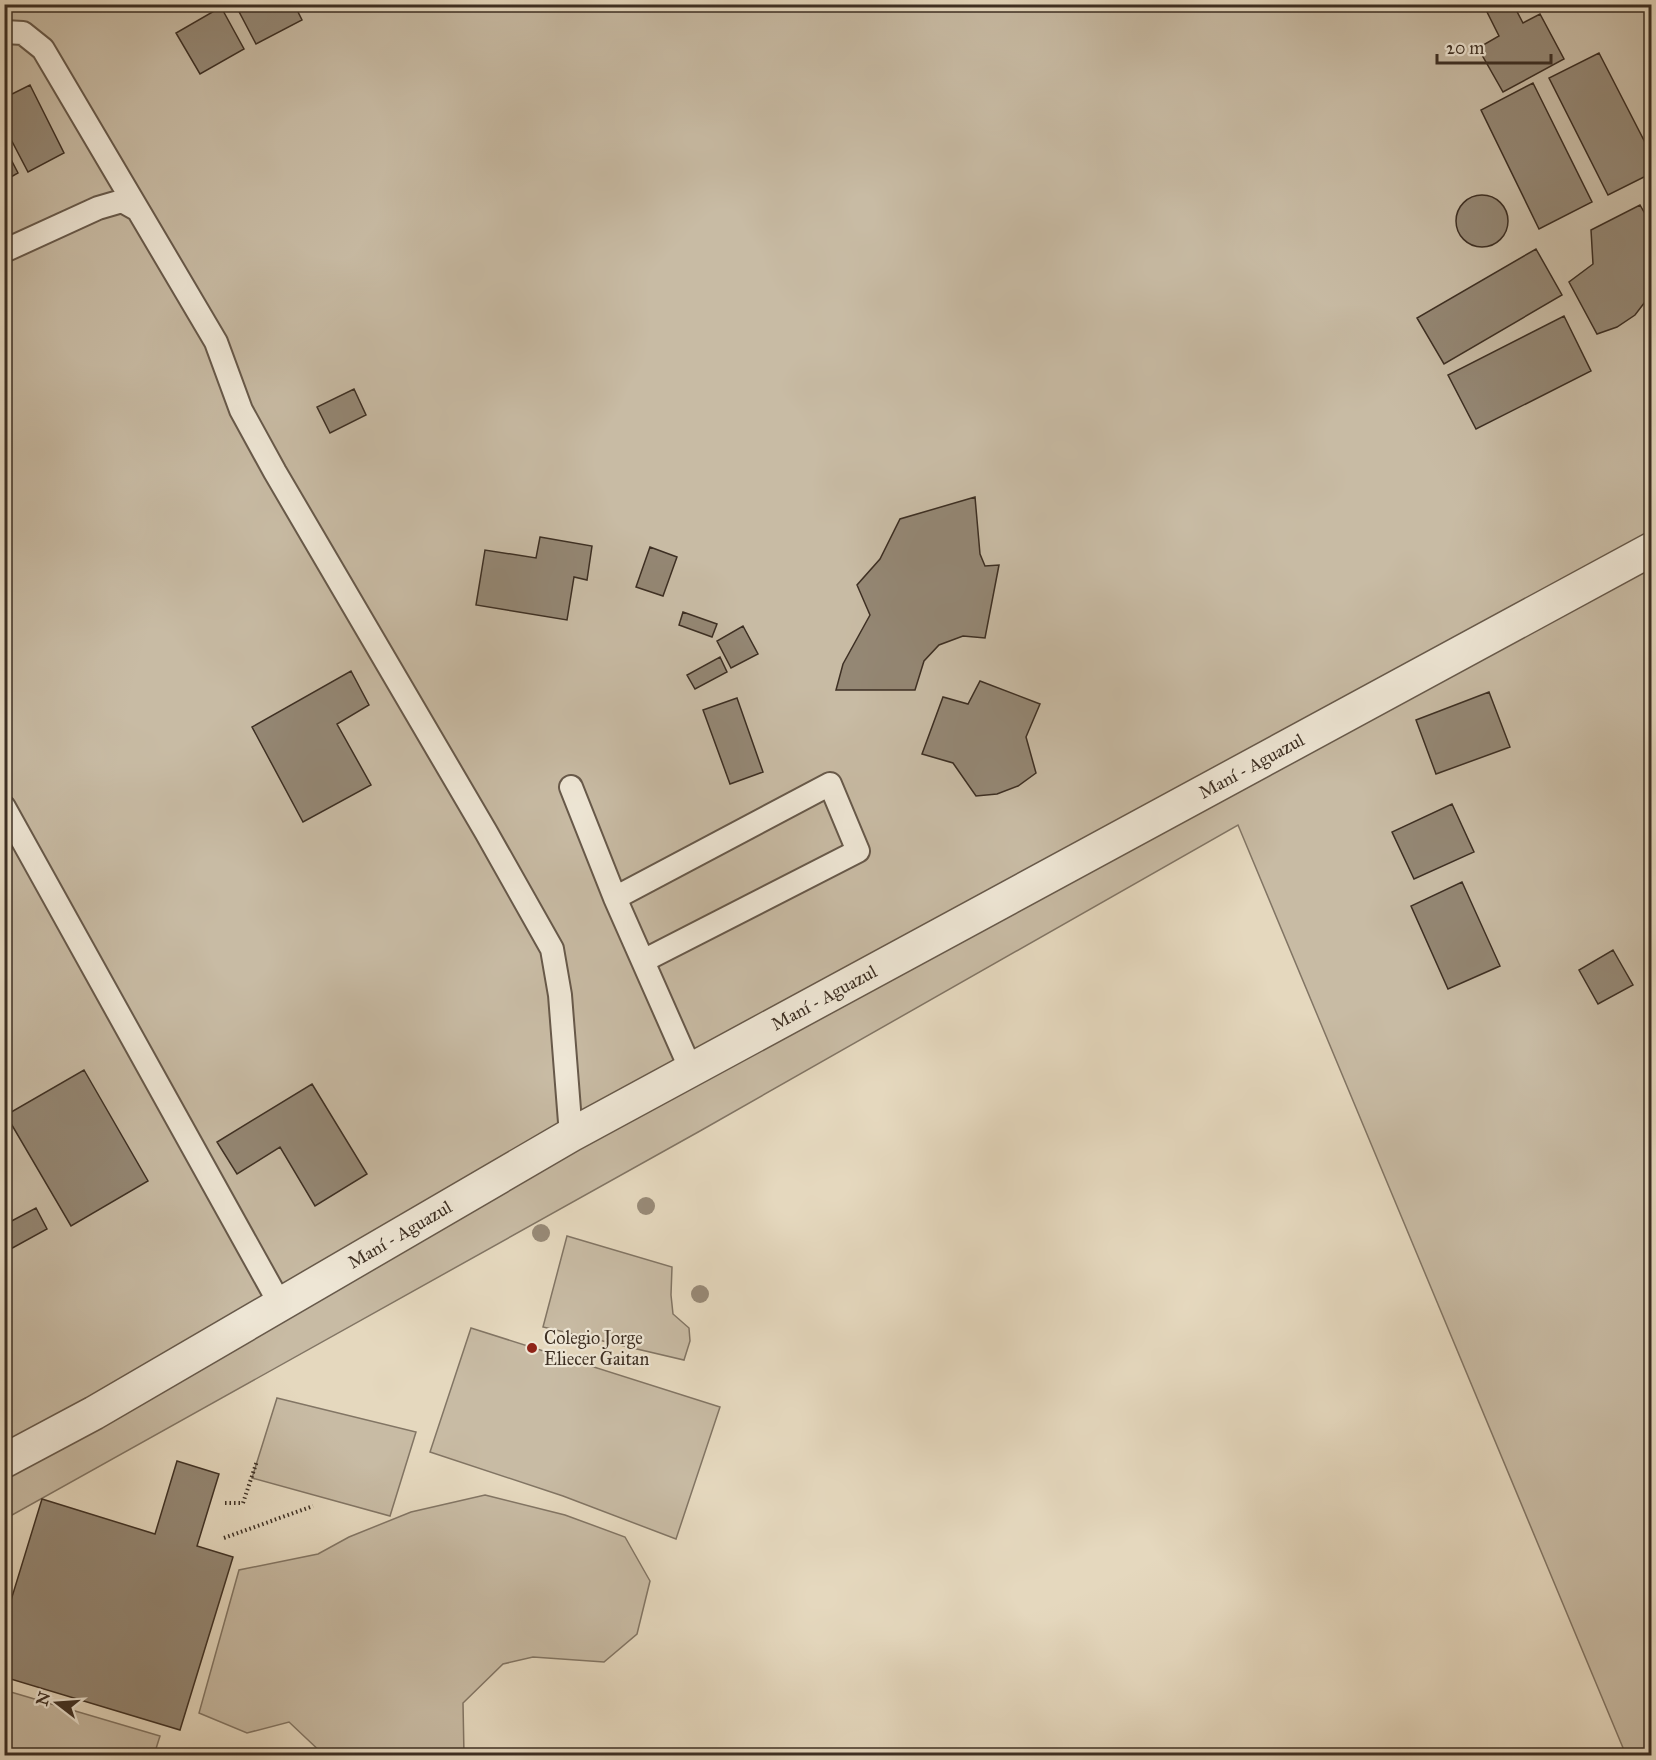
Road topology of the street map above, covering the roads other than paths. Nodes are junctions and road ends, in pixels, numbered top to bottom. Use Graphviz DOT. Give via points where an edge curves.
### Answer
graph roads {
  1 [pos="4,32"];
  2 [pos="138,210"];
  3 [pos="4,251"];
  4 [pos="1652,549"];
  5 [pos="571,787"];
  6 [pos="4,807"];
  7 [pos="615,898"];
  8 [pos="643,961"];
  9 [pos="691,1070"];
  10 [pos="571,1135"];
  11 [pos="280,1304"];
  12 [pos="4,1461"];
  1 -- 2 [label="lane" via="23,33 43,49"];
  2 -- 3 [label="lane" via="122,201 98,208"];
  2 -- 10 [label="lane" via="216,342 242,410 275,472 552,949 560,995"];
  4 -- 9 [label="street, Maní - Aguazul"];
  5 -- 7 [label="lane"];
  6 -- 11 [label="lane"];
  7 -- 8 [label="lane"];
  7 -- 8 [label="lane" via="830,784 858,851"];
  8 -- 9 [label="lane"];
  9 -- 10 [label="street, Maní - Aguazul"];
  10 -- 11 [label="street, Maní - Aguazul"];
  11 -- 12 [label="street, Maní - Aguazul"];
}
